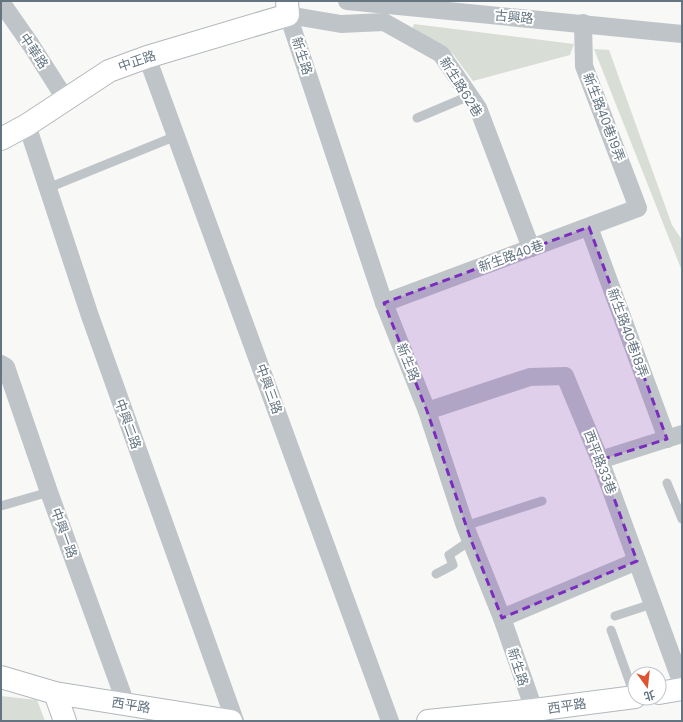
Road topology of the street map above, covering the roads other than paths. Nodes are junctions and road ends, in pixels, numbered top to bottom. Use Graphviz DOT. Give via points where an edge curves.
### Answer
graph roads {
  1 [pos="347,1"];
  2 [pos="1,2"];
  3 [pos="288,8"];
  4 [pos="583,23"];
  5 [pos="682,34"];
  6 [pos="146,57"];
  7 [pos="468,96"];
  8 [pos="66,100"];
  9 [pos="417,118"];
  10 [pos="27,125"];
  11 [pos="176,136"];
  12 [pos="1,139"];
  13 [pos="48,188"];
  14 [pos="638,208"];
  15 [pos="590,227"];
  16 [pos="532,248"];
  17 [pos="384,302"];
  18 [pos="1,364"];
  19 [pos="427,411"];
  20 [pos="674,437"];
  21 [pos="600,460"];
  22 [pos="667,483"];
  23 [pos="49,492"];
  24 [pos="542,501"];
  25 [pos="1,506"];
  26 [pos="682,519"];
  27 [pos="468,533"];
  28 [pos="636,561"];
  29 [pos="436,574"];
  30 [pos="652,604"];
  31 [pos="615,616"];
  32 [pos="502,618"];
  33 [pos="611,630"];
  34 [pos="627,675"];
  35 [pos="1,677"];
  36 [pos="682,684"];
  37 [pos="682,690"];
  38 [pos="667,692"];
  39 [pos="55,693"];
  40 [pos="627,699"];
  41 [pos="126,704"];
  42 [pos="536,716"];
  43 [pos="65,721"];
  44 [pos="231,721"];
  45 [pos="235,721"];
  46 [pos="390,721"];
  47 [pos="428,721"];
  1 -- 4 [label="street, 古興路"];
  2 -- 8 [label="street, 中華路"];
  3 -- 6 [label="main road, 中正路"];
  3 -- 7 [label="street, 新生路62巷" via="341,24 384,22 441,54"];
  3 -- 17 [label="street, 新生路"];
  4 -- 5 [label="street, 古興路"];
  4 -- 14 [label="street, 新生路40巷19弄" via="584,66"];
  6 -- 8 [label="main road, 中正路" via="109,71"];
  6 -- 11 [label="street, 中興三路"];
  7 -- 9 [label="lane"];
  7 -- 16 [label="street, 新生路62巷" via="478,108"];
  8 -- 10 [label="main road, 中正路"];
  10 -- 12 [label="main road, 中正路"];
  10 -- 13 [label="street, 中興二路"];
  11 -- 13 [label="lane"];
  11 -- 46 [label="street, 中興三路"];
  13 -- 45 [label="street, 中興二路" via="90,316"];
  14 -- 15 [label="street, 新生路40巷"];
  15 -- 16 [label="street, 新生路40巷"];
  15 -- 20 [label="street, 新生路40巷18弄"];
  16 -- 17 [label="street, 新生路40巷"];
  17 -- 19 [label="street, 新生路"];
  18 -- 23 [label="street, 中興一路" via="6,367"];
  19 -- 21 [label="street, 西平路33巷" via="530,377 564,376"];
  19 -- 27 [label="street, 新生路"];
  20 -- 21 [label="street"];
  21 -- 28 [label="street, 西平路33巷"];
  22 -- 26 [label="lane"];
  23 -- 25 [label="lane"];
  23 -- 41 [label="street, 中興一路"];
  24 -- 27 [label="lane"];
  27 -- 29 [label="lane" via="449,555 453,565"];
  27 -- 32 [label="street, 新生路"];
  28 -- 30 [label="street, 西平路33巷"];
  28 -- 32 [label="street"];
  30 -- 31 [label="lane"];
  30 -- 36 [label="street, 西平路33巷"];
  32 -- 42 [label="street, 新生路"];
  33 -- 34 [label="lane"];
  35 -- 39 [label="main road, 西平路"];
  37 -- 38 [label="main road"];
  39 -- 41 [label="main road, 西平路"];
  39 -- 43 [label="main road"];
  40 -- 42 [label="main road, 西平路"];
  41 -- 44 [label="main road, 西平路"];
  42 -- 47 [label="main road, 西平路"];
}
